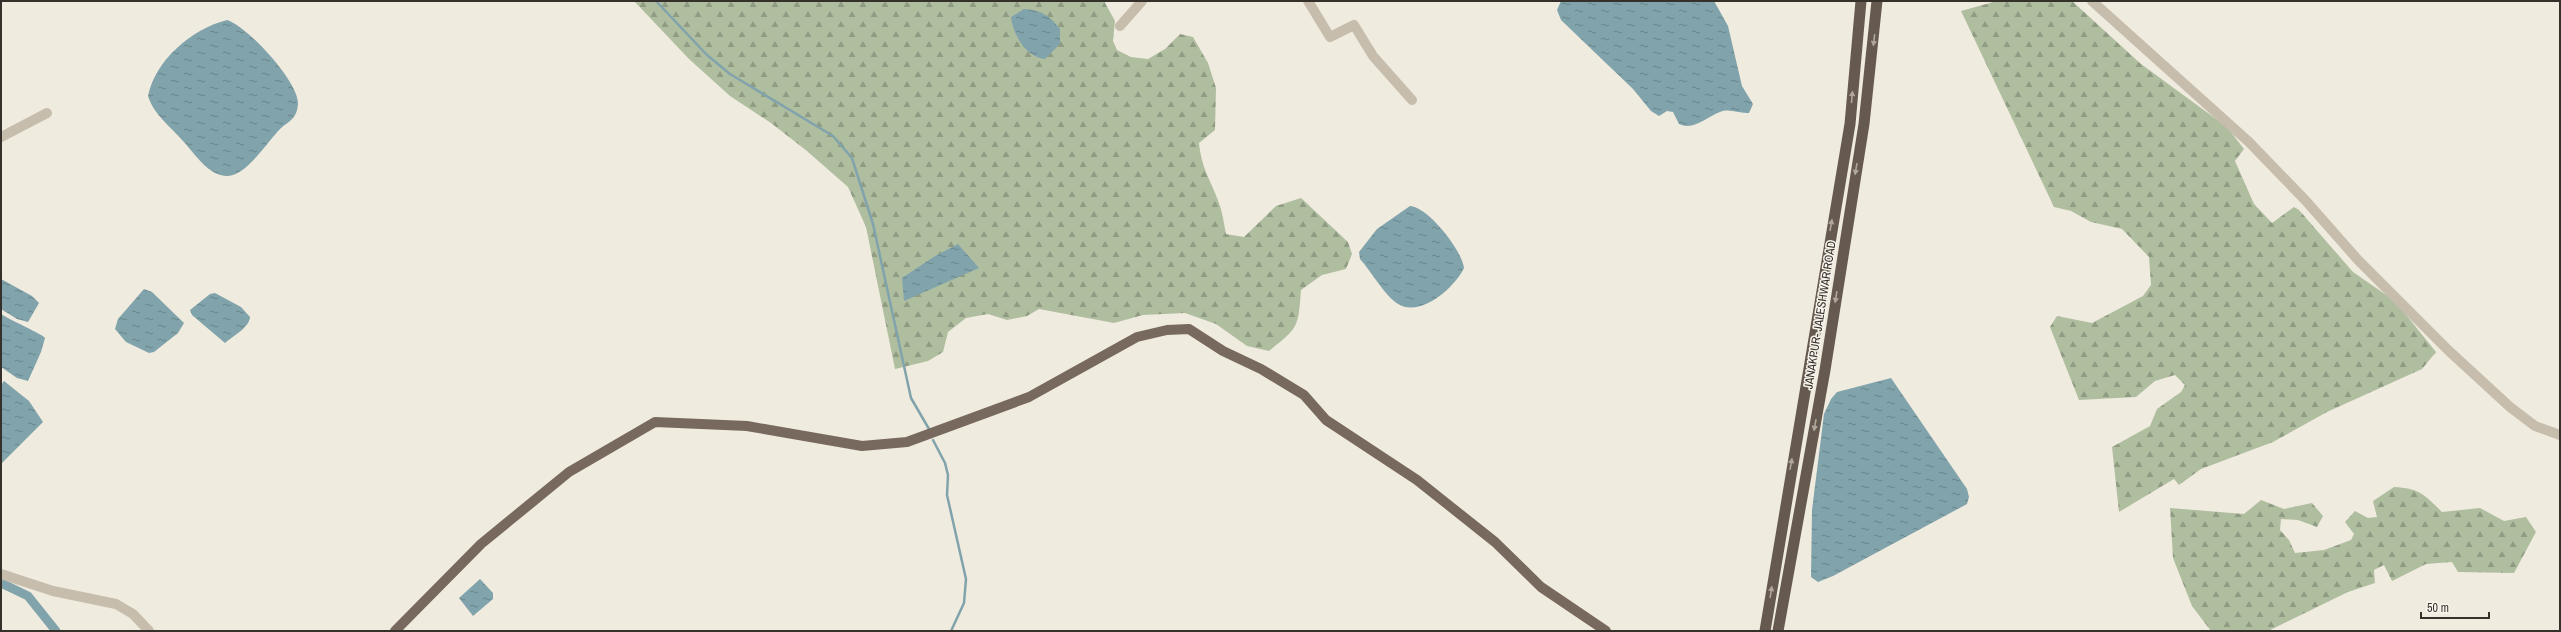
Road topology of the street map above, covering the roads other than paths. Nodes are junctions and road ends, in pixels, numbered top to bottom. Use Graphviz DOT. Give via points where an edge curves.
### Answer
graph roads {
  1 [pos="1142,1"];
  2 [pos="1308,1"];
  3 [pos="1861,1"];
  4 [pos="1877,1"];
  5 [pos="2092,1"];
  6 [pos="1120,26"];
  7 [pos="1412,100"];
  8 [pos="47,113"];
  9 [pos="1,137"];
  10 [pos="2560,435"];
  11 [pos="1,574"];
  12 [pos="150,631"];
  13 [pos="395,631"];
  14 [pos="1606,631"];
  15 [pos="1765,631"];
  16 [pos="1778,631"];
  1 -- 6 [label="street"];
  2 -- 7 [label="street" via="1330,37 1354,25 1373,56"];
  15 -- 3 [label="highway, JANAKPUR- JALESHWAR ROAD, one-way" via="1850,124"];
  4 -- 16 [label="highway, JANAKPUR- JALESHWAR ROAD, one-way" via="1864,124 1825,370"];
  5 -- 10 [label="street" via="2250,142 2306,200 2358,260 2459,360 2510,407 2535,426"];
  8 -- 9 [label="street"];
  11 -- 12 [label="street" via="53,591 116,604 133,614"];
  13 -- 14 [label="main road" via="481,544 564,477 655,422 747,426 862,446 907,442 1029,397 1137,336 1189,329 1223,351 1261,369 1304,395 1326,420 1417,480 1495,542 1541,587"];
}
